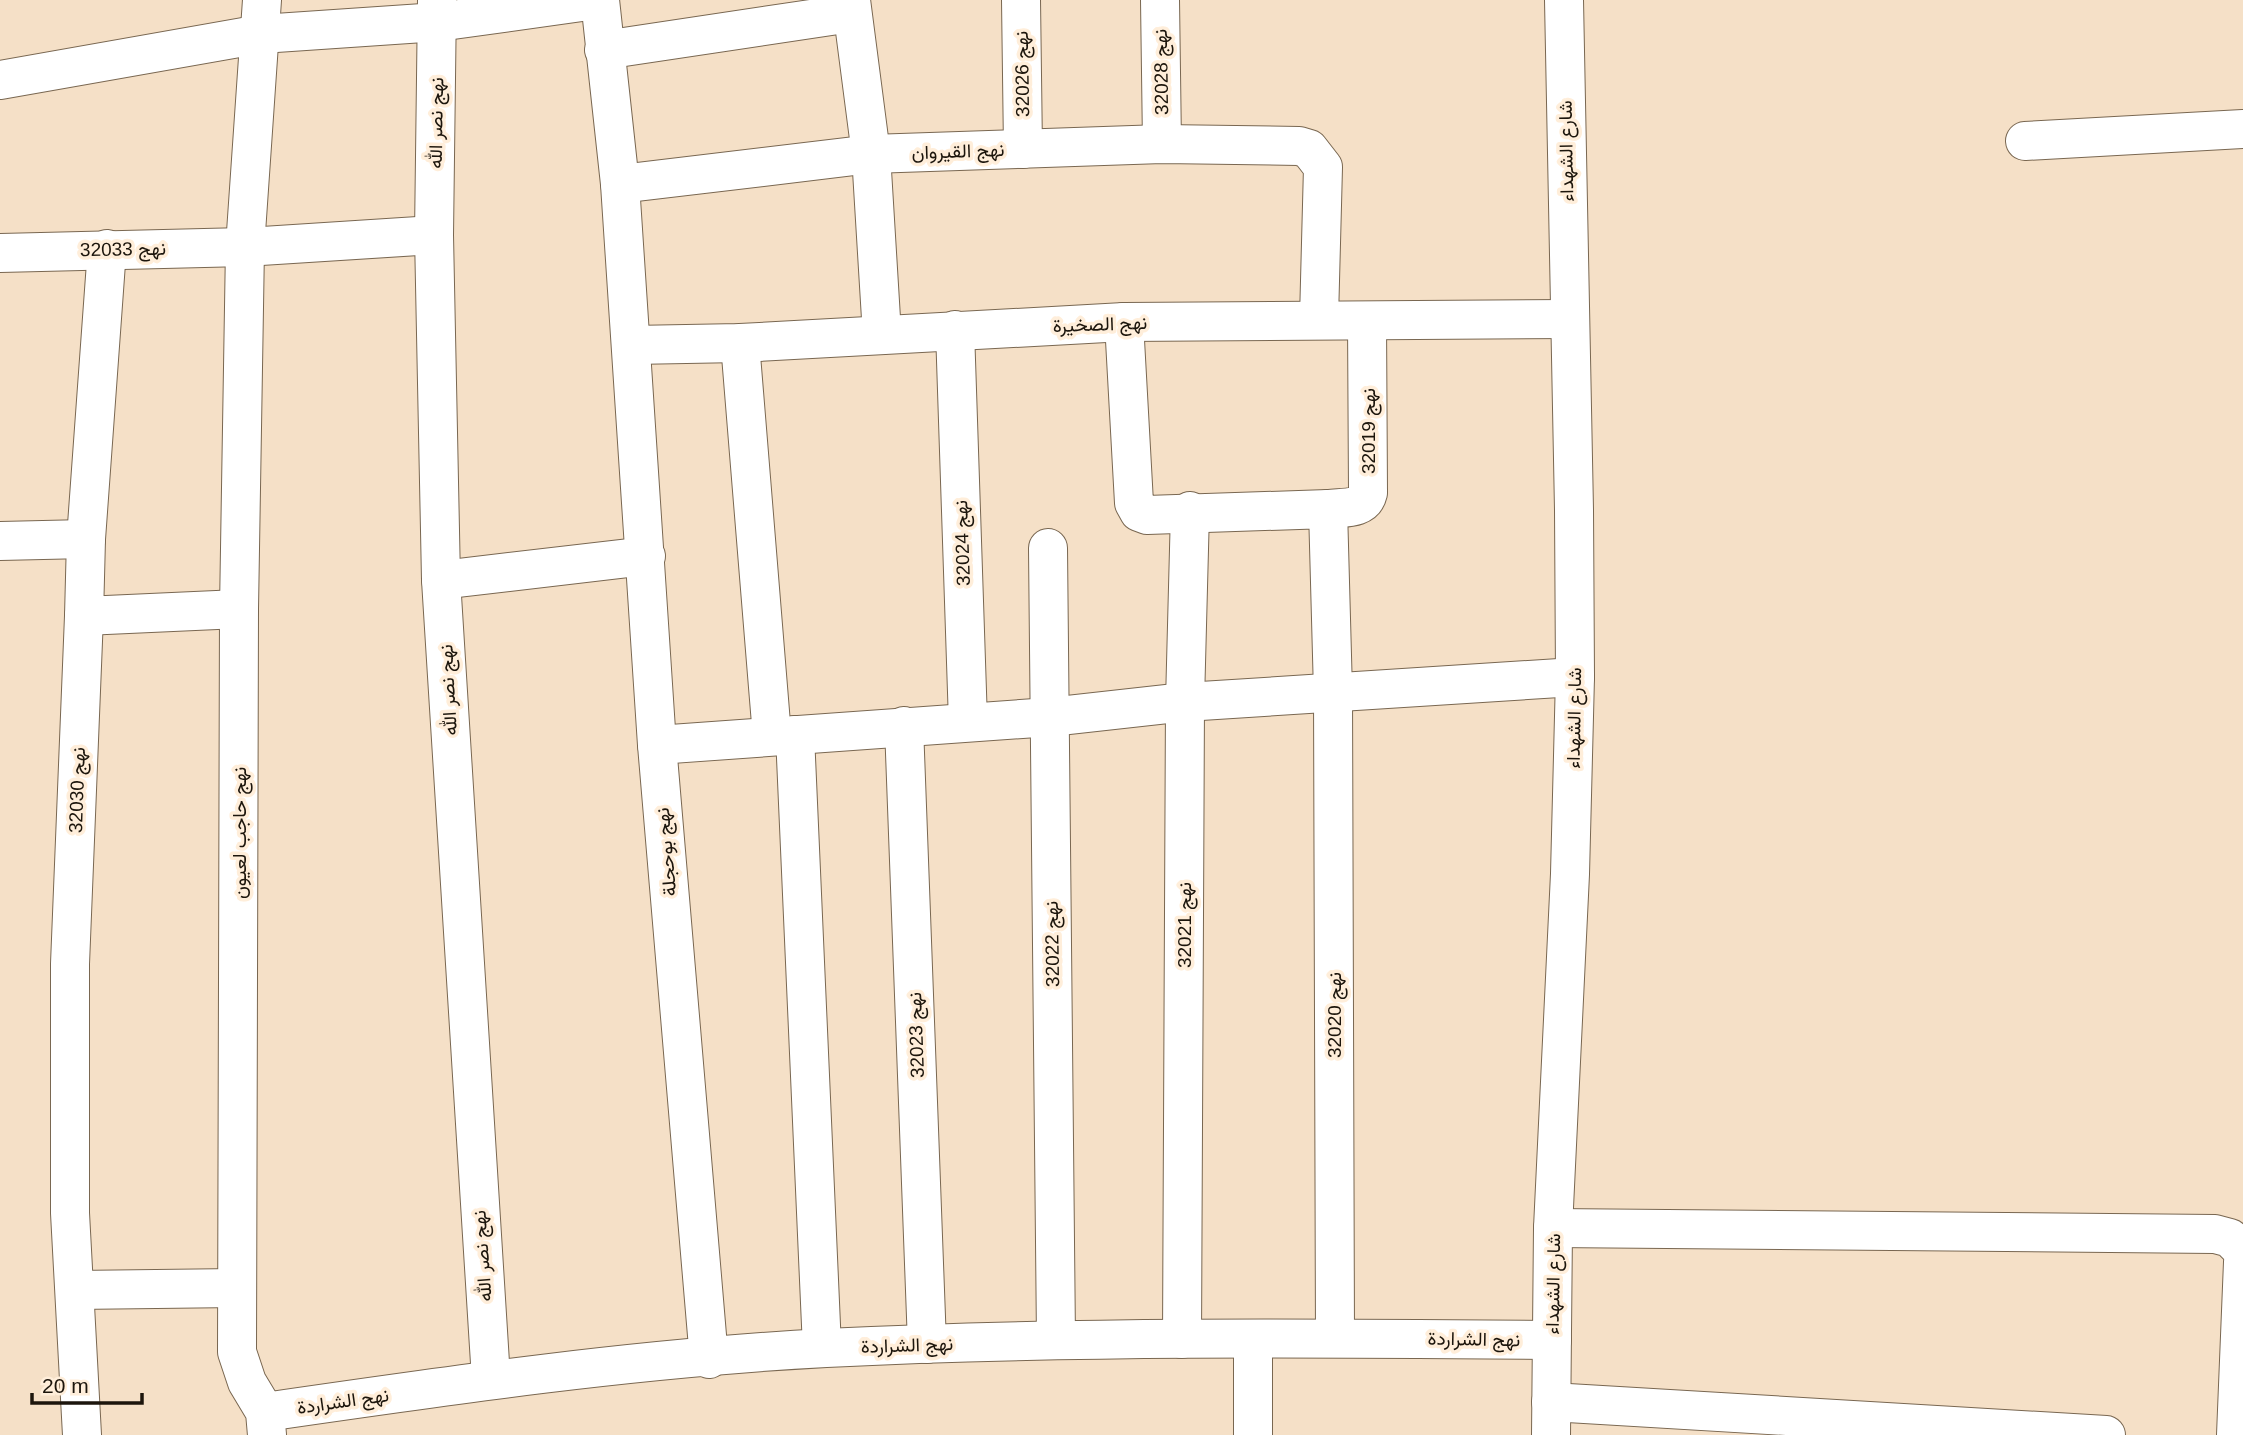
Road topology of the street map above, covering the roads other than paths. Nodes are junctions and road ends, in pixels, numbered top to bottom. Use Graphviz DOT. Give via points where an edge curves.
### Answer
graph roads {
  1 [pos="598,0"];
  2 [pos="1021,0"];
  3 [pos="1160,0"];
  4 [pos="1564,0"];
  5 [pos="851,7"];
  6 [pos="438,11"];
  7 [pos="262,17"];
  8 [pos="604,50"];
  9 [pos="0,80"];
  10 [pos="2243,129"];
  11 [pos="2025,141"];
  12 [pos="1162,144"];
  13 [pos="1023,149"];
  14 [pos="871,154"];
  15 [pos="620,184"];
  16 [pos="434,236"];
  17 [pos="245,247"];
  18 [pos="107,249"];
  19 [pos="0,253"];
  20 [pos="1319,319"];
  21 [pos="1569,319"];
  22 [pos="1367,321"];
  23 [pos="1124,322"];
  24 [pos="882,335"];
  25 [pos="740,342"];
  26 [pos="632,345"];
  27 [pos="956,347"];
  28 [pos="1328,509"];
  29 [pos="1190,511"];
  30 [pos="86,539"];
  31 [pos="0,541"];
  32 [pos="1048,548"];
  33 [pos="646,556"];
  34 [pos="441,580"];
  35 [pos="239,609"];
  36 [pos="84,616"];
  37 [pos="1574,677"];
  38 [pos="1333,692"];
  39 [pos="1185,702"];
  40 [pos="1049,717"];
  41 [pos="968,722"];
  42 [pos="904,726"];
  43 [pos="784,736"];
  44 [pos="657,745"];
  45 [pos="1553,1228"];
  46 [pos="2243,1251"];
  47 [pos="2243,1262"];
  48 [pos="237,1287"];
  49 [pos="75,1290"];
  50 [pos="1335,1338"];
  51 [pos="1056,1339"];
  52 [pos="1182,1339"];
  53 [pos="1253,1339"];
  54 [pos="1552,1340"];
  55 [pos="927,1344"];
  56 [pos="822,1348"];
  57 [pos="709,1359"];
  58 [pos="491,1379"];
  59 [pos="1551,1418"];
  60 [pos="266,1423"];
  61 [pos="1924,1430"];
  62 [pos="82,1435"];
  63 [pos="1253,1435"];
  64 [pos="2106,1435"];
  65 [pos="2236,1435"];
  1 -- 6 [label="street"];
  1 -- 8 [label="street, نهج بوحجلة"];
  2 -- 13 [label="street, نهج 32026"];
  3 -- 12 [label="street, نهج 32028"];
  4 -- 21 [label="street, شارع الشهداء"];
  5 -- 8 [label="street"];
  5 -- 14 [label="street"];
  6 -- 7 [label="street"];
  6 -- 16 [label="street, نهج نصر الله"];
  7 -- 9 [label="street"];
  7 -- 17 [label="street, نهج حاجب لعيون"];
  8 -- 15 [label="street, نهج بوحجلة"];
  10 -- 11 [label="street"];
  12 -- 13 [label="street, نهج القيروان"];
  12 -- 20 [label="street, نهج القيروان" via="1309,149 1323,167"];
  13 -- 14 [label="street, نهج القيروان"];
  14 -- 15 [label="street, نهج القيروان"];
  14 -- 24 [label="street"];
  15 -- 26 [label="street, نهج بوحجلة"];
  16 -- 17 [label="street, نهج 32033"];
  16 -- 34 [label="street, نهج نصر الله"];
  17 -- 18 [label="street, نهج 32033"];
  17 -- 35 [label="street, نهج حاجب لعيون"];
  18 -- 19 [label="street, نهج 32033"];
  18 -- 30 [label="street, نهج 32030"];
  20 -- 22 [label="street, نهج الصخيرة"];
  20 -- 23 [label="street, نهج الصخيرة"];
  21 -- 22 [label="street, نهج الصخيرة"];
  21 -- 37 [label="street, شارع الشهداء"];
  22 -- 28 [label="street, نهج 32019" via="1368,493 1360,505"];
  23 -- 27 [label="street, نهج الصخيرة"];
  23 -- 29 [label="street, نهج 32019" via="1134,503 1147,515"];
  24 -- 25 [label="street, نهج الصخيرة"];
  24 -- 27 [label="street, نهج الصخيرة"];
  25 -- 26 [label="street, نهج الصخيرة"];
  25 -- 43 [label="street"];
  26 -- 33 [label="street, نهج بوحجلة"];
  27 -- 41 [label="street, نهج 32024"];
  28 -- 29 [label="street, نهج 32019"];
  28 -- 38 [label="street, نهج 32020"];
  29 -- 39 [label="street, نهج 32021"];
  30 -- 31 [label="street"];
  30 -- 36 [label="street, نهج 32030"];
  32 -- 40 [label="street, نهج 32022"];
  33 -- 34 [label="street"];
  33 -- 44 [label="street, نهج بوحجلة"];
  34 -- 58 [label="street, نهج نصر الله"];
  35 -- 36 [label="street"];
  35 -- 48 [label="street, نهج حاجب لعيون"];
  36 -- 49 [label="street, نهج 32030" via="70,964 70,1213"];
  37 -- 38 [label="street"];
  37 -- 45 [label="street, شارع الشهداء" via="1570,874"];
  38 -- 39 [label="street"];
  38 -- 50 [label="street, نهج 32020"];
  39 -- 40 [label="street"];
  39 -- 52 [label="street, نهج 32021"];
  40 -- 41 [label="street"];
  40 -- 51 [label="street, نهج 32022"];
  41 -- 42 [label="street"];
  42 -- 43 [label="street"];
  42 -- 55 [label="street, نهج 32023"];
  43 -- 44 [label="street"];
  43 -- 56 [label="street"];
  44 -- 57 [label="street, نهج بوحجلة"];
  45 -- 46 [label="street" via="2215,1234 2230,1238"];
  45 -- 54 [label="street, شارع الشهداء"];
  47 -- 65 [label="street"];
  48 -- 49 [label="street"];
  48 -- 60 [label="street, نهج حاجب لعيون" via="237,1352"];
  49 -- 62 [label="street, نهج 32030"];
  50 -- 53 [label="street, نهج الشراردة"];
  50 -- 54 [label="street, نهج الشراردة"];
  51 -- 52 [label="street, نهج الشراردة"];
  51 -- 55 [label="street, نهج الشراردة"];
  52 -- 53 [label="street, نهج الشراردة"];
  53 -- 63 [label="street"];
  54 -- 59 [label="street, شارع الشهداء"];
  55 -- 56 [label="street, نهج الشراردة"];
  56 -- 57 [label="street, نهج الشراردة"];
  57 -- 58 [label="street, نهج الشراردة"];
  58 -- 60 [label="street, نهج الشراردة"];
  59 -- 61 [label="street"];
  61 -- 64 [label="street"];
}
